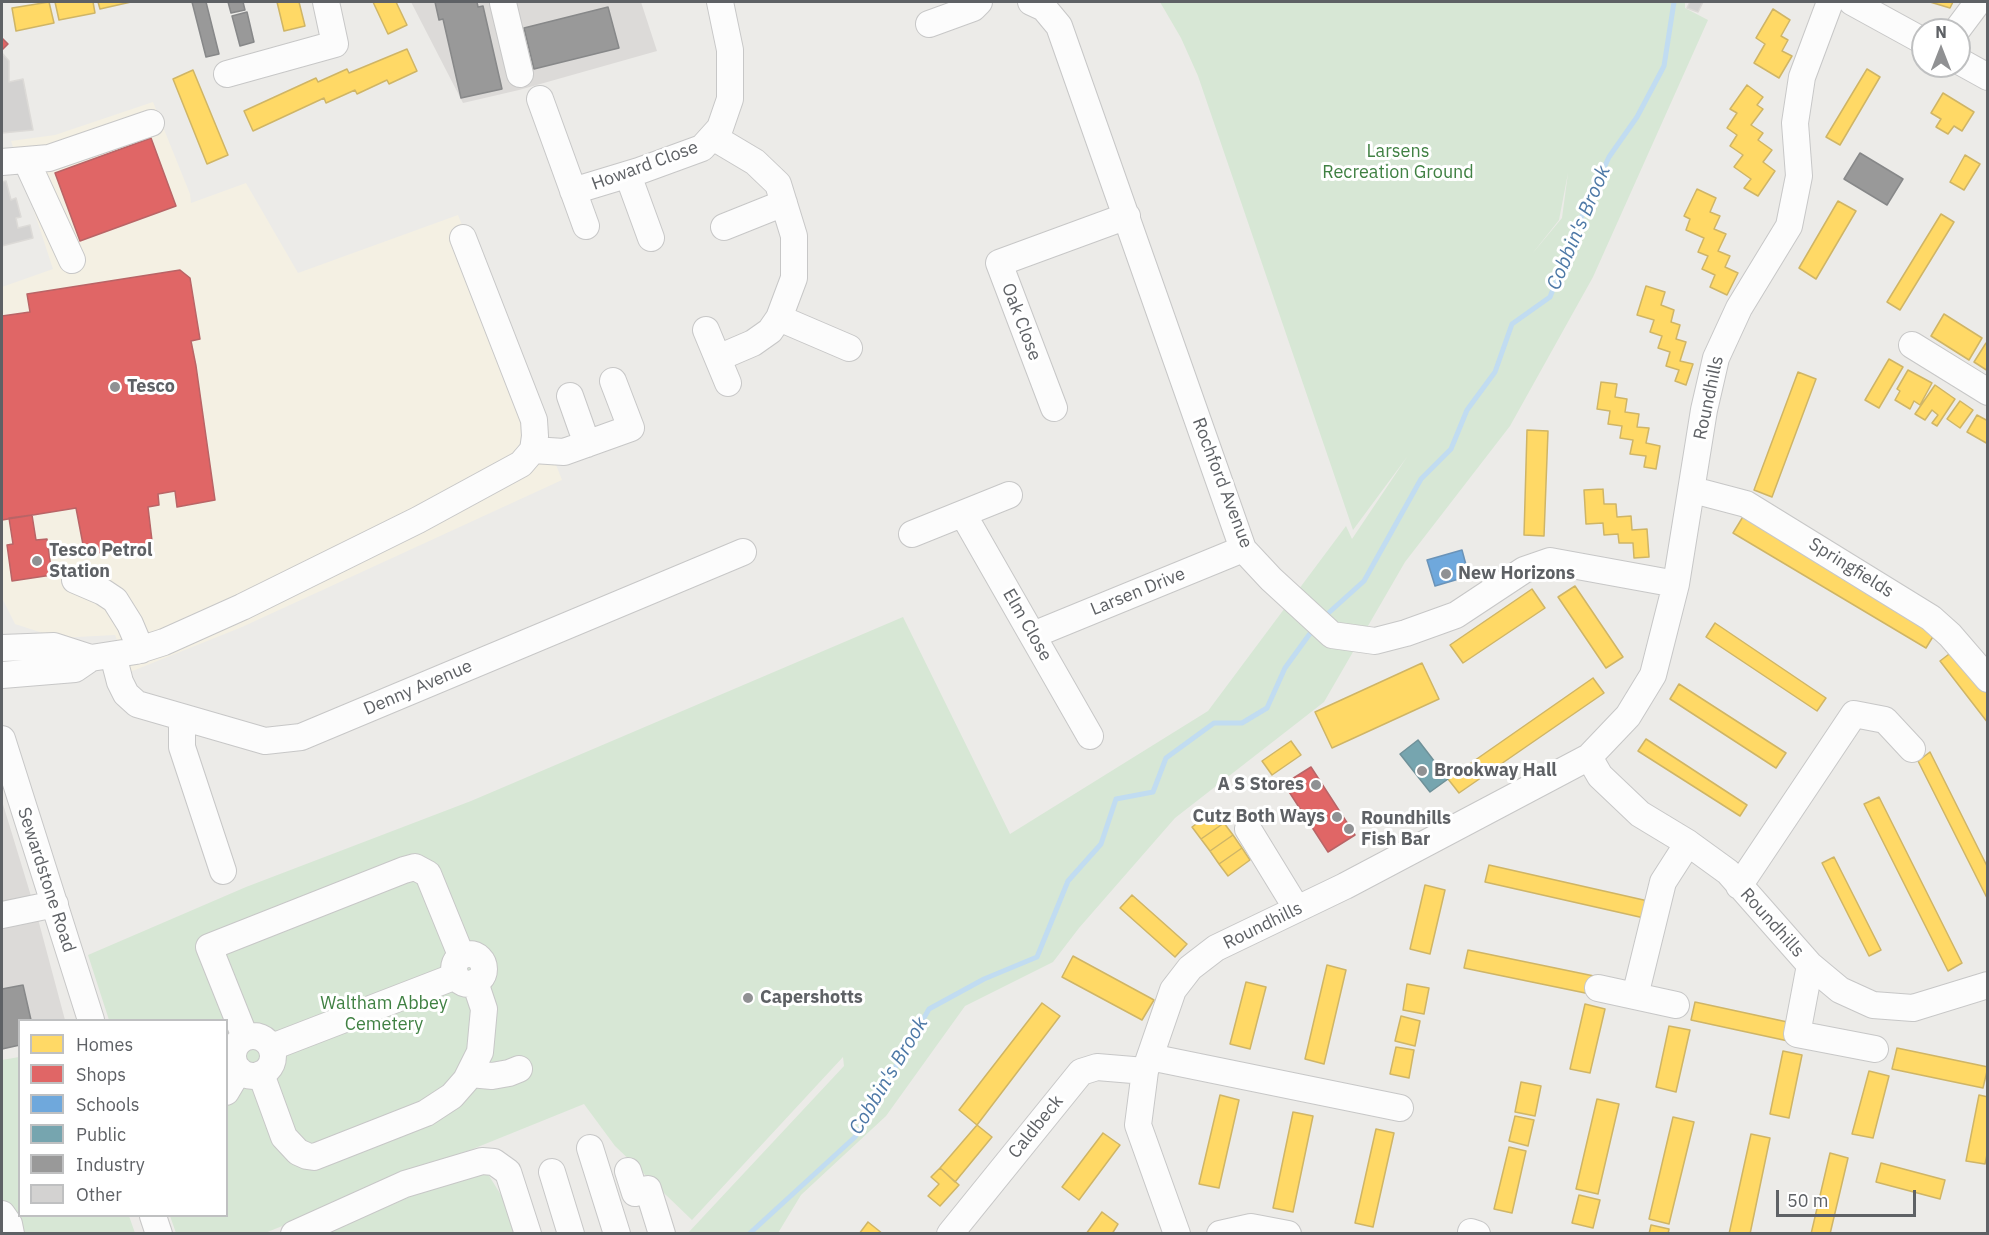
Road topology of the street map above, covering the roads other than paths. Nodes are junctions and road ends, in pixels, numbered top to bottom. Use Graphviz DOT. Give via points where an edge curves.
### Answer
graph roads {
  1 [pos="326,2"];
  2 [pos="505,2"];
  3 [pos="720,2"];
  4 [pos="979,2"];
  5 [pos="1031,2"];
  6 [pos="1830,2"];
  7 [pos="1852,2"];
  8 [pos="1978,2"];
  9 [pos="1966,18"];
  10 [pos="929,24"];
  11 [pos="1911,34"];
  12 [pos="1971,68"];
  13 [pos="227,74"];
  14 [pos="520,74"];
  15 [pos="1988,77"];
  16 [pos="540,99"];
  17 [pos="151,123"];
  18 [pos="713,137"];
  19 [pos="14,161"];
  20 [pos="628,175"];
  21 [pos="573,191"];
  22 [pos="784,203"];
  23 [pos="1127,216"];
  24 [pos="586,226"];
  25 [pos="724,227"];
  26 [pos="463,238"];
  27 [pos="651,238"];
  28 [pos="72,260"];
  29 [pos="779,318"];
  30 [pos="706,330"];
  31 [pos="1912,345"];
  32 [pos="849,348"];
  33 [pos="718,358"];
  34 [pos="613,381"];
  35 [pos="728,383"];
  36 [pos="1988,392"];
  37 [pos="570,396"];
  38 [pos="1054,408"];
  39 [pos="587,444"];
  40 [pos="533,450"];
  41 [pos="1693,490"];
  42 [pos="1009,495"];
  43 [pos="963,514"];
  44 [pos="912,534"];
  45 [pos="1243,549"];
  46 [pos="743,552"];
  47 [pos="75,580"];
  48 [pos="1676,584"];
  49 [pos="1033,635"];
  50 [pos="2,648"];
  51 [pos="141,650"];
  52 [pos="102,657"];
  53 [pos="2,675"];
  54 [pos="1988,680"];
  55 [pos="182,717"];
  56 [pos="1090,736"];
  57 [pos="2,739"];
  58 [pos="1912,749"];
  59 [pos="1589,757"];
  60 [pos="1248,829"];
  61 [pos="1688,843"];
  62 [pos="223,871"];
  63 [pos="1739,886"];
  64 [pos="55,904"];
  65 [pos="1298,909"];
  66 [pos="2,915"];
  67 [pos="1810,965"];
  68 [pos="464,971"];
  69 [pos="1988,985"];
  70 [pos="1598,988"];
  71 [pos="1635,996"];
  72 [pos="1676,1005"];
  73 [pos="91,1019"];
  74 [pos="245,1037"];
  75 [pos="272,1047"];
  76 [pos="1875,1049"];
  77 [pos="1148,1064"];
  78 [pos="519,1069"];
  79 [pos="470,1074"];
  80 [pos="242,1079"];
  81 [pos="1400,1108"];
  82 [pos="590,1148"];
  83 [pos="628,1171"];
  84 [pos="552,1172"];
  85 [pos="154,1217"];
  86 [pos="1283,1232"];
  87 [pos="159,1233"];
  88 [pos="294,1233"];
  89 [pos="528,1233"];
  90 [pos="571,1233"];
  91 [pos="617,1233"];
  92 [pos="662,1233"];
  93 [pos="950,1233"];
  94 [pos="1177,1233"];
  95 [pos="1220,1233"];
  1 -- 13 [label="street" via="335,44"];
  2 -- 14 [label="street"];
  3 -- 18 [label="street, Howard Close" via="730,50 730,99"];
  4 -- 10 [label="street" via="973,8"];
  5 -- 23 [label="street, Rochford Avenue" via="1044,8 1059,26"];
  6 -- 41 [label="street, Roundhills" via="1802,77 1795,123 1799,176 1789,226 1739,308 1716,358"];
  7 -- 11 [label="street"];
  8 -- 9 [label="street"];
  12 -- 15 [label="street"];
  16 -- 21 [label="street, Howard Close"];
  17 -- 19 [label="street" via="49,158"];
  18 -- 20 [label="street, Howard Close" via="702,148"];
  18 -- 22 [label="street, Howard Close" via="755,162 778,184"];
  19 -- 28 [label="street"];
  20 -- 21 [label="street, Howard Close"];
  20 -- 27 [label="street"];
  21 -- 24 [label="street, Howard Close"];
  22 -- 25 [label="street"];
  22 -- 29 [label="street, Howard Close" via="794,236 794,278"];
  23 -- 38 [label="street, Oak Close" via="999,263"];
  23 -- 45 [label="street, Rochford Avenue"];
  26 -- 40 [label="street" via="534,420"];
  29 -- 32 [label="street"];
  29 -- 33 [label="street, Howard Close" via="770,332"];
  30 -- 33 [label="street"];
  31 -- 36 [label="street"];
  33 -- 35 [label="street"];
  34 -- 39 [label="street" via="631,428"];
  37 -- 39 [label="street"];
  39 -- 40 [label="street" via="564,452"];
  40 -- 51 [label="street" via="521,464 418,520 224,616"];
  41 -- 48 [label="street, Roundhills"];
  41 -- 54 [label="street, Springfields" via="1746,504 1931,618"];
  42 -- 43 [label="street"];
  43 -- 44 [label="street"];
  43 -- 49 [label="street, Elm Close"];
  45 -- 48 [label="street, Rochford Avenue" via="1332,635 1375,642 1456,615 1524,570 1550,561"];
  45 -- 49 [label="street, Larsen Drive"];
  46 -- 55 [label="street, Denny Avenue" via="301,737 265,741"];
  47 -- 51 [label="street" via="115,600"];
  48 -- 59 [label="street, Roundhills" via="1653,675 1628,716"];
  49 -- 56 [label="street, Elm Close"];
  50 -- 52 [label="street" via="54,646"];
  51 -- 52 [label="street"];
  52 -- 53 [label="street" via="75,669"];
  52 -- 55 [label="street, Denny Avenue" via="137,704"];
  55 -- 62 [label="street" via="182,747"];
  57 -- 64 [label="street, Sewardstone Road"];
  58 -- 63 [label="street" via="1885,720 1854,714"];
  59 -- 61 [label="street, Roundhills" via="1600,776 1640,814"];
  59 -- 65 [label="street, Roundhills"];
  60 -- 65 [label="street"];
  61 -- 63 [label="street, Roundhills" via="1728,872"];
  61 -- 71 [label="street" via="1664,882"];
  63 -- 67 [label="street, Roundhills"];
  64 -- 66 [label="street"];
  64 -- 73 [label="street, Sewardstone Road"];
  65 -- 77 [label="street, Roundhills" via="1216,948 1190,968 1173,990"];
  67 -- 69 [label="street, Roundhills" via="1840,990 1873,1005 1913,1008"];
  67 -- 76 [label="street" via="1797,1034"];
  68 -- 74 [label="street" via="428,874 415,867 404,870 209,947"];
  68 -- 75 [label="street"];
  68 -- 79 [label="street" via="484,1009 480,1052"];
  70 -- 71 [label="street"];
  71 -- 72 [label="street"];
  74 -- 75 [label="street" via="263,1038"];
  74 -- 80 [label="street" via="238,1042 233,1055"];
  75 -- 80 [label="street" via="273,1060 267,1071"];
  77 -- 81 [label="street, Caldbeck"];
  77 -- 93 [label="street, Caldbeck" via="1097,1067 1081,1072"];
  77 -- 94 [label="street, Roundhills" via="1138,1125"];
  78 -- 79 [label="street" via="492,1076"];
  79 -- 80 [label="street" via="452,1096 426,1113 314,1157 298,1152 284,1137"];
  82 -- 91 [label="street"];
  83 -- 92 [label="street" via="635,1193 648,1189"];
  84 -- 90 [label="street"];
  85 -- 87 [label="street"];
  86 -- 95 [label="street" via="1251,1227"];
  88 -- 89 [label="street" via="405,1184 482,1161 494,1162 508,1172"];
}
